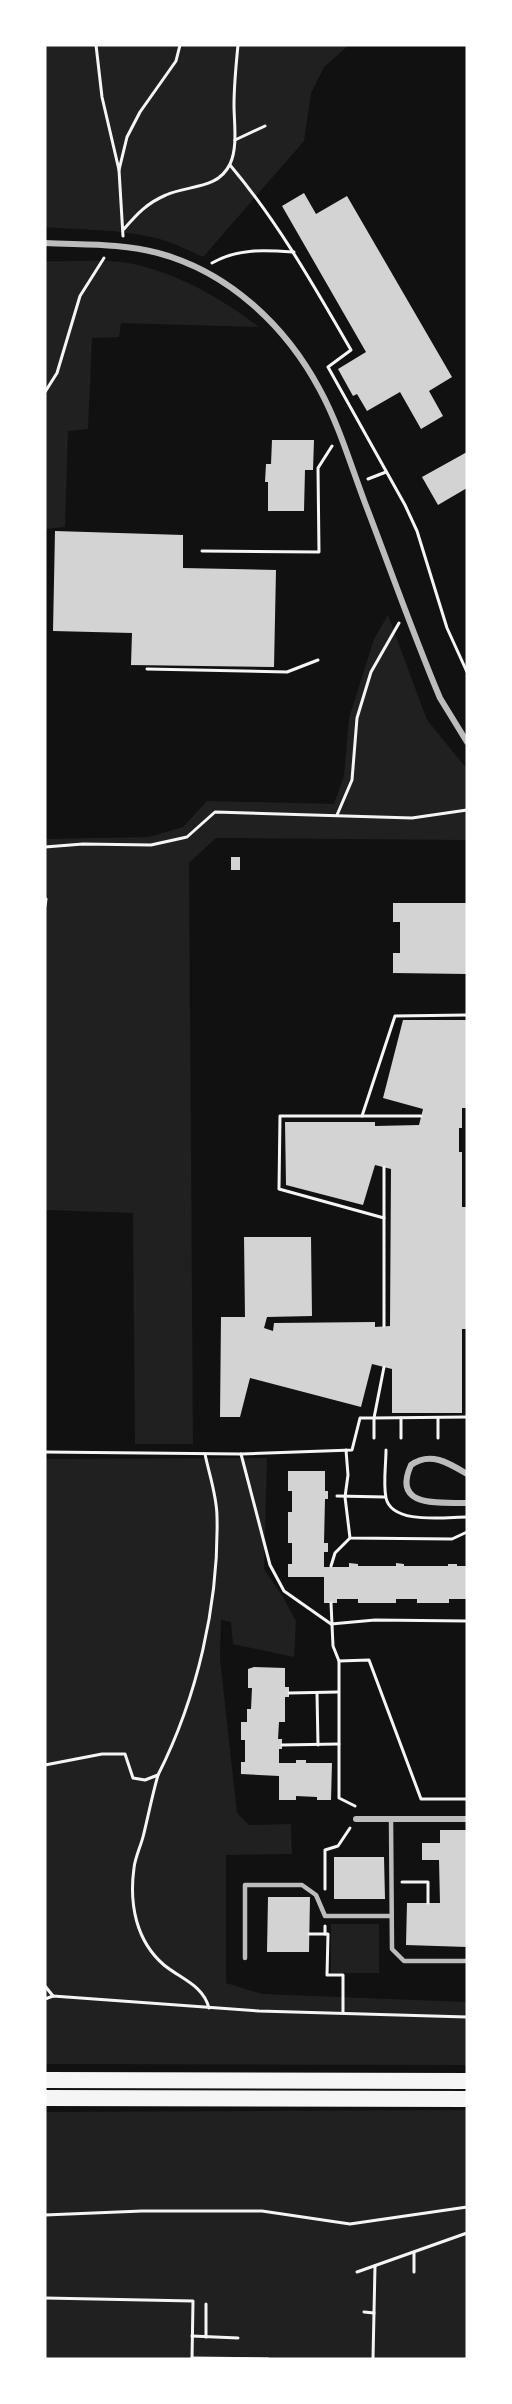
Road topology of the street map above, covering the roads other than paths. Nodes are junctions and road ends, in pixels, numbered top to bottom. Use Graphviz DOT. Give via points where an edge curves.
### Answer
graph roads {
  1 [pos="45,243"];
  2 [pos="467,742"];
  3 [pos="467,1474"];
  4 [pos="467,1503"];
  5 [pos="356,1819"];
  6 [pos="391,1819"];
  7 [pos="467,1819"];
  8 [pos="391,1916"];
  9 [pos="245,1958"];
  10 [pos="467,1961"];
  11 [pos="45,2080"];
  12 [pos="467,2080"];
  13 [pos="45,2098"];
  14 [pos="467,2099"];
  1 -- 2 [label="street" via="158,253 201,270 271,320 319,389 440,698"];
  3 -- 4 [label="street" via="443,1460 425,1458 411,1466 406,1480 409,1492 418,1500"];
  5 -- 6 [label="street"];
  6 -- 7 [label="street"];
  6 -- 8 [label="lane"];
  8 -- 9 [label="lane" via="325,1916 316,1895 302,1885 245,1885"];
  8 -- 10 [label="lane" via="392,1949 405,1961"];
  11 -- 12 [label="highway"];
  13 -- 14 [label="highway"];
}
